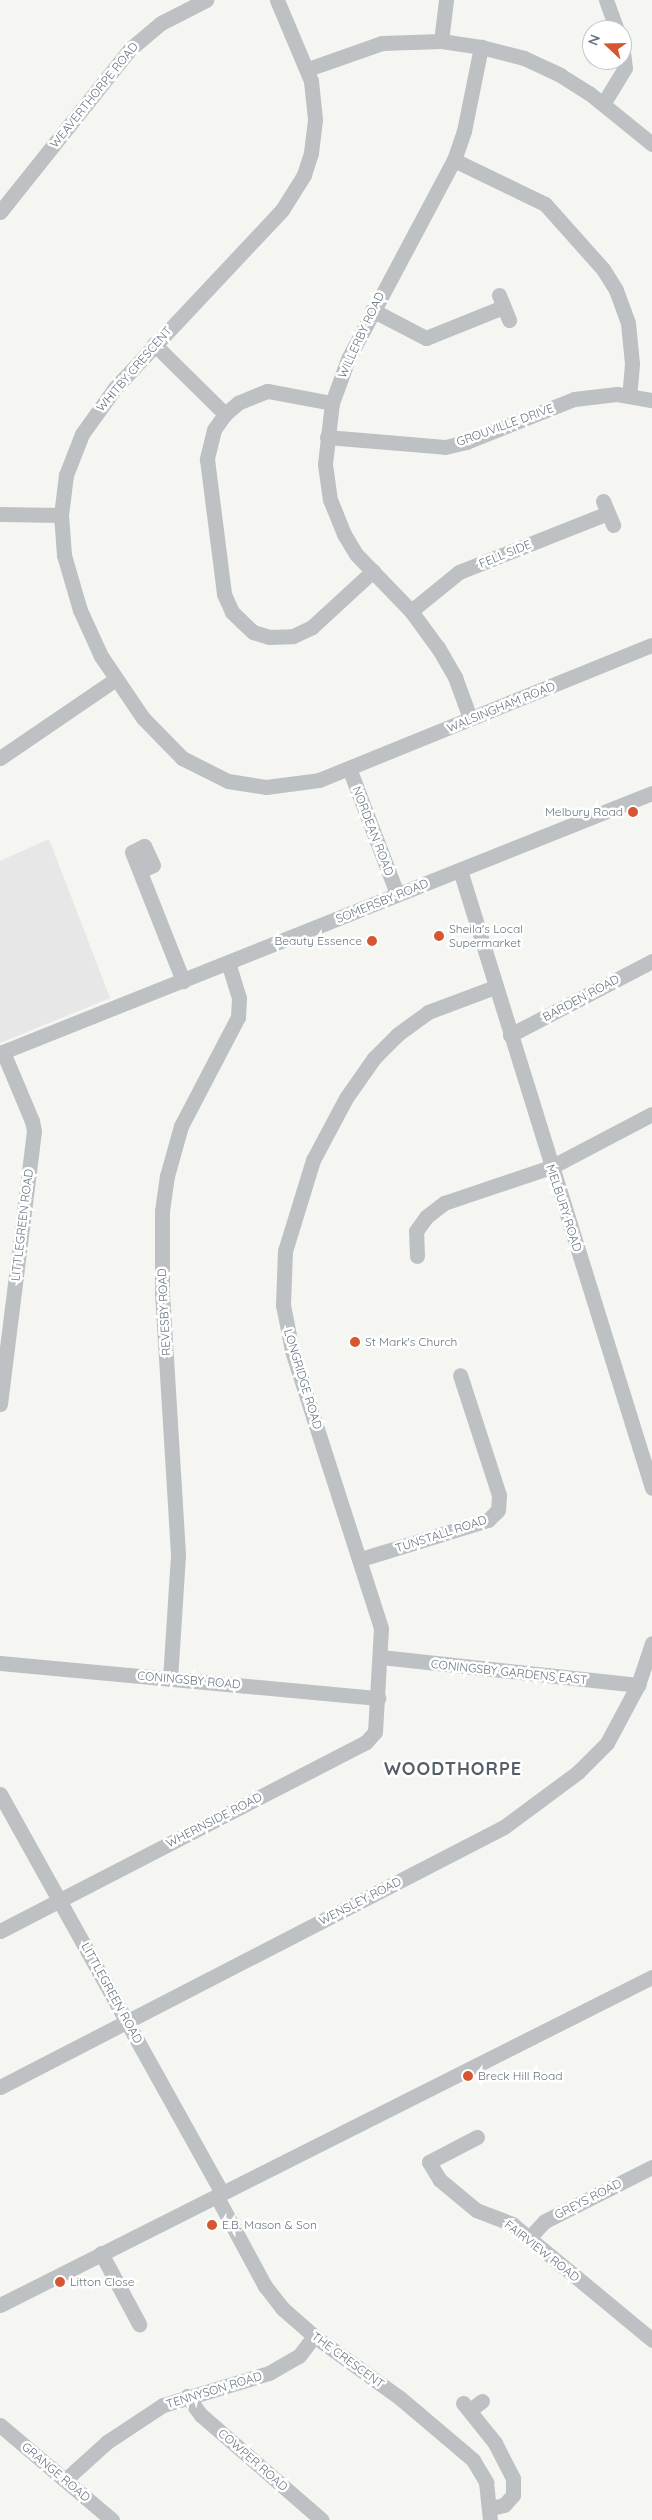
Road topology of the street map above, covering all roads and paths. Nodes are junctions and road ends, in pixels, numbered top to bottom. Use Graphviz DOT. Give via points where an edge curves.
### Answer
graph roads {
  1 [pos="206,0"];
  2 [pos="277,0"];
  3 [pos="446,0"];
  4 [pos="606,0"];
  5 [pos="183,4"];
  6 [pos="613,20"];
  7 [pos="440,41"];
  8 [pos="481,47"];
  9 [pos="308,69"];
  10 [pos="624,70"];
  11 [pos="603,104"];
  12 [pos="652,144"];
  13 [pos="454,160"];
  14 [pos="1,209"];
  15 [pos="504,307"];
  16 [pos="372,310"];
  17 [pos="154,344"];
  18 [pos="630,396"];
  19 [pos="652,400"];
  20 [pos="332,403"];
  21 [pos="225,414"];
  22 [pos="326,437"];
  23 [pos="608,513"];
  24 [pos="0,514"];
  25 [pos="61,515"];
  26 [pos="373,571"];
  27 [pos="412,612"];
  28 [pos="652,646"];
  29 [pos="116,679"];
  30 [pos="470,718"];
  31 [pos="0,758"];
  32 [pos="349,768"];
  33 [pos="652,793"];
  34 [pos="460,870"];
  35 [pos="140,871"];
  36 [pos="397,894"];
  37 [pos="652,961"];
  38 [pos="228,963"];
  39 [pos="183,981"];
  40 [pos="495,987"];
  41 [pos="510,1035"];
  42 [pos="1,1053"];
  43 [pos="652,1114"];
  44 [pos="551,1167"];
  45 [pos="417,1256"];
  46 [pos="460,1375"];
  47 [pos="0,1404"];
  48 [pos="652,1488"];
  49 [pos="361,1559"];
  50 [pos="652,1643"];
  51 [pos="381,1658"];
  52 [pos="0,1663"];
  53 [pos="380,1676"];
  54 [pos="170,1678"];
  55 [pos="638,1685"];
  56 [pos="378,1698"];
  57 [pos="0,1794"];
  58 [pos="60,1900"];
  59 [pos="0,1931"];
  60 [pos="652,1977"];
  61 [pos="127,2019"];
  62 [pos="0,2087"];
  63 [pos="477,2137"];
  64 [pos="652,2167"];
  65 [pos="220,2195"];
  66 [pos="529,2238"];
  67 [pos="101,2253"];
  68 [pos="0,2305"];
  69 [pos="140,2314"];
  70 [pos="314,2336"];
  71 [pos="652,2340"];
  72 [pos="187,2396"];
  73 [pos="482,2401"];
  74 [pos="0,2425"];
  75 [pos="65,2480"];
  76 [pos="490,2514"];
  77 [pos="96,2515"];
  78 [pos="112,2520"];
  79 [pos="322,2520"];
  1 -- 5 [label="street, WEAVERTHORPE ROAD"];
  2 -- 9 [label="street, WHITBY CRESCENT"];
  3 -- 7 [label="street"];
  4 -- 6 [label="street"];
  5 -- 14 [label="street, WEAVERTHORPE ROAD" via="130,49"];
  7 -- 8 [label="street"];
  7 -- 9 [label="street" via="373,46"];
  8 -- 11 [label="street" via="544,67"];
  8 -- 13 [label="street, WILLERBY ROAD" via="464,131"];
  9 -- 17 [label="street, WHITBY CRESCENT" via="315,107 314,135 304,175 295,193"];
  10 -- 11 [label="street"];
  11 -- 12 [label="street"];
  13 -- 16 [label="street, WILLERBY ROAD"];
  13 -- 18 [label="street" via="545,204 603,268 616,290 628,323 632,364"];
  15 -- 16 [label="street" via="426,338"];
  16 -- 20 [label="street, WILLERBY ROAD" via="348,359"];
  17 -- 21 [label="street"];
  17 -- 25 [label="street, WHITBY CRESCENT" via="115,388 82,434 66,475"];
  18 -- 19 [label="street, GROUVILLE DRIVE"];
  18 -- 22 [label="street, GROUVILLE DRIVE" via="606,394 574,399 466,442 445,447"];
  20 -- 21 [label="street" via="267,391 245,399"];
  20 -- 22 [label="street, WILLERBY ROAD"];
  21 -- 26 [label="street" via="210,439 207,459 222,584 227,603 238,620 253,632 269,637 299,634"];
  22 -- 26 [label="street, WILLERBY ROAD" via="326,476 334,512 351,545"];
  23 -- 27 [label="street, FELL SIDE" via="460,572"];
  24 -- 25 [label="street"];
  25 -- 29 [label="street, WHITBY CRESCENT" via="64,555 76,598 92,640"];
  26 -- 27 [label="street, WILLERBY ROAD"];
  27 -- 30 [label="street, WILLERBY ROAD" via="455,677"];
  28 -- 30 [label="street, WALSINGHAM ROAD"];
  29 -- 31 [label="street"];
  29 -- 32 [label="street, WHITBY CRESCENT" via="156,734 182,758 213,775 242,785 278,787 318,780"];
  30 -- 32 [label="street, WALSINGHAM ROAD"];
  32 -- 36 [label="street, NORDEAN ROAD"];
  33 -- 34 [label="street, SOMERSBY ROAD"];
  34 -- 36 [label="street, SOMERSBY ROAD"];
  34 -- 40 [label="street, MELBURY ROAD"];
  35 -- 39 [label="street"];
  36 -- 38 [label="street, SOMERSBY ROAD"];
  37 -- 41 [label="street, BARDEN ROAD"];
  38 -- 39 [label="street, SOMERSBY ROAD"];
  38 -- 54 [label="street, REVESBY ROAD" via="239,998 238,1017 184,1119 167,1176 162,1211 162,1294 178,1554"];
  39 -- 42 [label="street, SOMERSBY ROAD"];
  40 -- 41 [label="street, MELBURY ROAD"];
  40 -- 49 [label="street, LONGRIDGE ROAD" via="428,1012 398,1034 374,1058 323,1138 302,1187 289,1232 283,1269 286,1326"];
  41 -- 44 [label="street, MELBURY ROAD"];
  42 -- 47 [label="street, LITTLEGREEN ROAD" via="34,1131"];
  43 -- 44 [label="street"];
  44 -- 45 [label="street" via="444,1203 426,1217 416,1232"];
  44 -- 48 [label="street, MELBURY ROAD"];
  46 -- 49 [label="street, TUNSTALL ROAD" via="499,1495 498,1510 488,1520"];
  49 -- 51 [label="street, LONGRIDGE ROAD" via="380,1623"];
  50 -- 55 [label="street, WENSLEY ROAD"];
  51 -- 53 [label="street, LONGRIDGE ROAD"];
  51 -- 55 [label="street, CONINGSBY GARDENS EAST"];
  52 -- 54 [label="street, CONINGSBY ROAD"];
  53 -- 56 [label="street, WHERNSIDE ROAD"];
  54 -- 56 [label="street, CONINGSBY ROAD"];
  55 -- 61 [label="street, WENSLEY ROAD" via="622,1718 598,1753 546,1799 504,1827"];
  56 -- 58 [label="street, WHERNSIDE ROAD" via="376,1727 370,1739"];
  57 -- 58 [label="street, LITTLEGREEN ROAD"];
  58 -- 59 [label="street, WHERNSIDE ROAD"];
  58 -- 61 [label="street, LITTLEGREEN ROAD"];
  60 -- 65 [label="street"];
  61 -- 62 [label="street, WENSLEY ROAD"];
  61 -- 65 [label="street, LITTLEGREEN ROAD"];
  63 -- 66 [label="street, FAIRVIEW ROAD" via="422,2165 471,2207 512,2224"];
  64 -- 66 [label="street, GREYS ROAD" via="545,2221"];
  65 -- 67 [label="street"];
  65 -- 70 [label="street, THE CRESCENT" via="265,2286 282,2308"];
  66 -- 71 [label="street, FAIRVIEW ROAD"];
  67 -- 68 [label="street"];
  67 -- 69 [label="street"];
  70 -- 72 [label="street, TENNYSON ROAD" via="307,2349 281,2368 259,2378"];
  70 -- 76 [label="street, THE CRESCENT" via="400,2398 474,2460 486,2482"];
  72 -- 75 [label="street, TENNYSON ROAD" via="163,2405 113,2438"];
  72 -- 79 [label="street, COWPER ROAD" via="201,2415"];
  73 -- 76 [label="street, THE CRESCENT" via="466,2407 500,2440 518,2475 513,2495"];
  74 -- 75 [label="street, GRANGE ROAD"];
  75 -- 77 [label="street, GRANGE ROAD"];
  77 -- 78 [label="street, GRANGE ROAD"];
}
